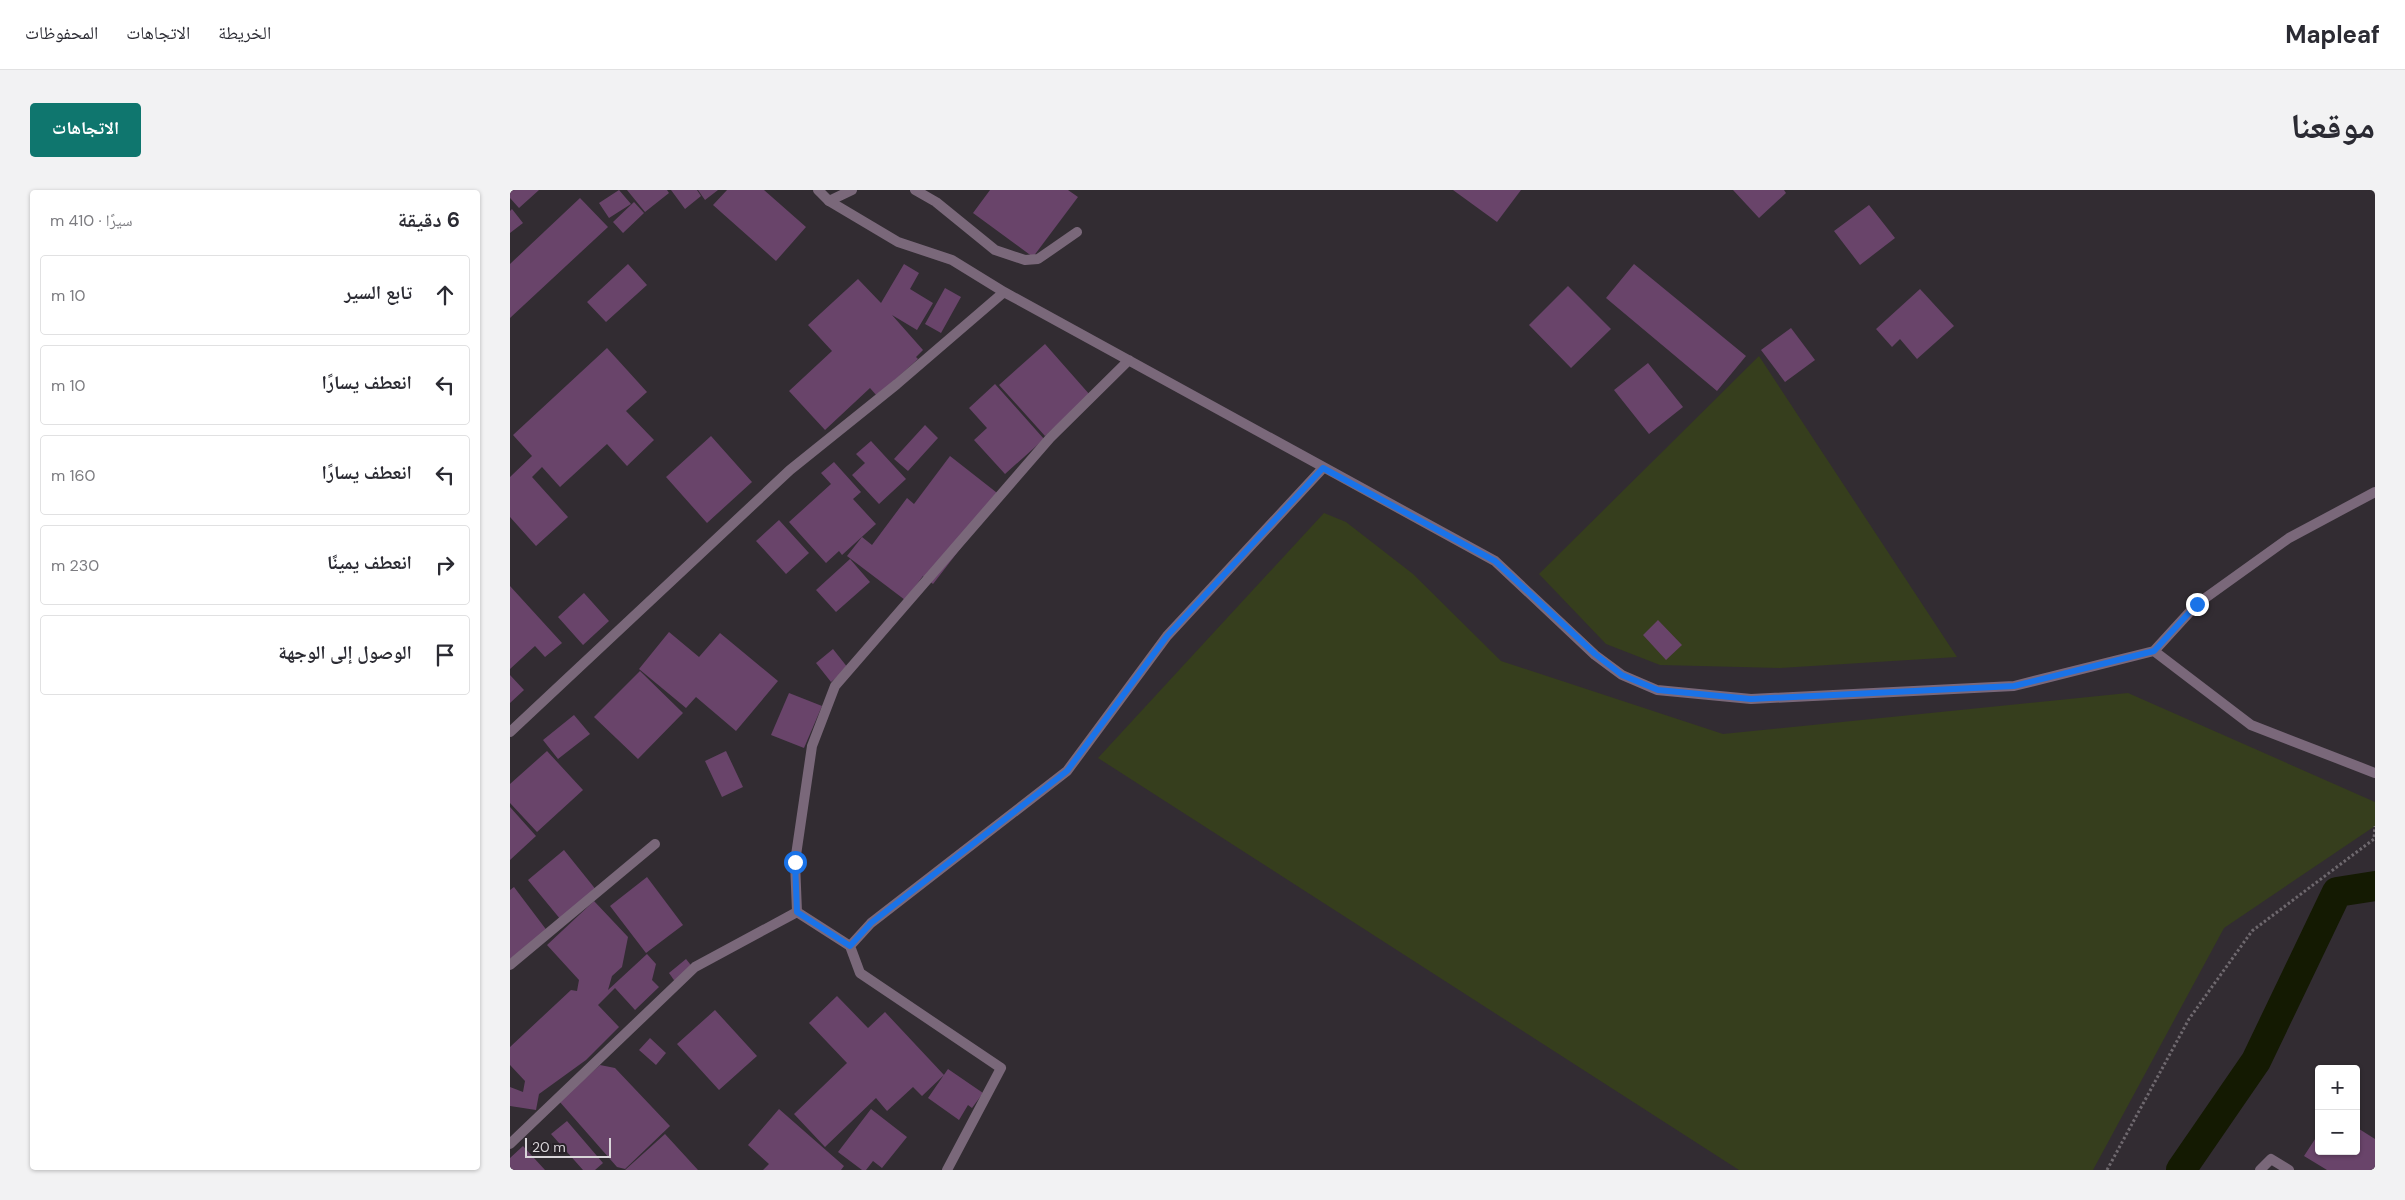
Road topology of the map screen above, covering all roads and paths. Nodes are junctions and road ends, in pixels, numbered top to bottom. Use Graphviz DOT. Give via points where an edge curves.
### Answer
graph roads {
  1 [pos="818,190"];
  2 [pos="852,190"];
  3 [pos="915,190"];
  4 [pos="829,201"];
  5 [pos="1077,232"];
  6 [pos="1004,292"];
  7 [pos="1129,360"];
  8 [pos="1323,468"];
  9 [pos="2375,492"];
  10 [pos="2154,651"];
  11 [pos="510,732"];
  12 [pos="2375,773"];
  13 [pos="2375,826"];
  14 [pos="654,844"];
  15 [pos="797,912"];
  16 [pos="850,946"];
  17 [pos="510,966"];
  18 [pos="510,1144"];
  19 [pos="947,1170"];
  20 [pos="2107,1170"];
  21 [pos="2260,1170"];
  22 [pos="2288,1170"];
  1 -- 4 [label="street"];
  2 -- 4 [label="street"];
  3 -- 5 [label="street" via="936,202 995,250 1025,260 1038,259"];
  4 -- 6 [label="street" via="898,242 952,260"];
  6 -- 7 [label="street"];
  6 -- 11 [label="street" via="790,470"];
  7 -- 8 [label="street"];
  7 -- 15 [label="street" via="1050,438 835,686 812,746 795,862"];
  8 -- 10 [label="street" via="1495,561 1595,654 1622,675 1658,690 1751,699 2014,686"];
  8 -- 16 [label="street" via="1167,636 1067,771 871,923"];
  9 -- 10 [label="street" via="2290,538 2205,599"];
  10 -- 12 [label="street" via="2250,724"];
  13 -- 20 [label="path" via="2374,840 2252,931 2189,1019"];
  14 -- 17 [label="street"];
  15 -- 16 [label="street"];
  15 -- 18 [label="street" via="695,967"];
  16 -- 19 [label="street" via="860,973 1001,1068"];
  21 -- 22 [label="street" via="2271,1159"];
}
